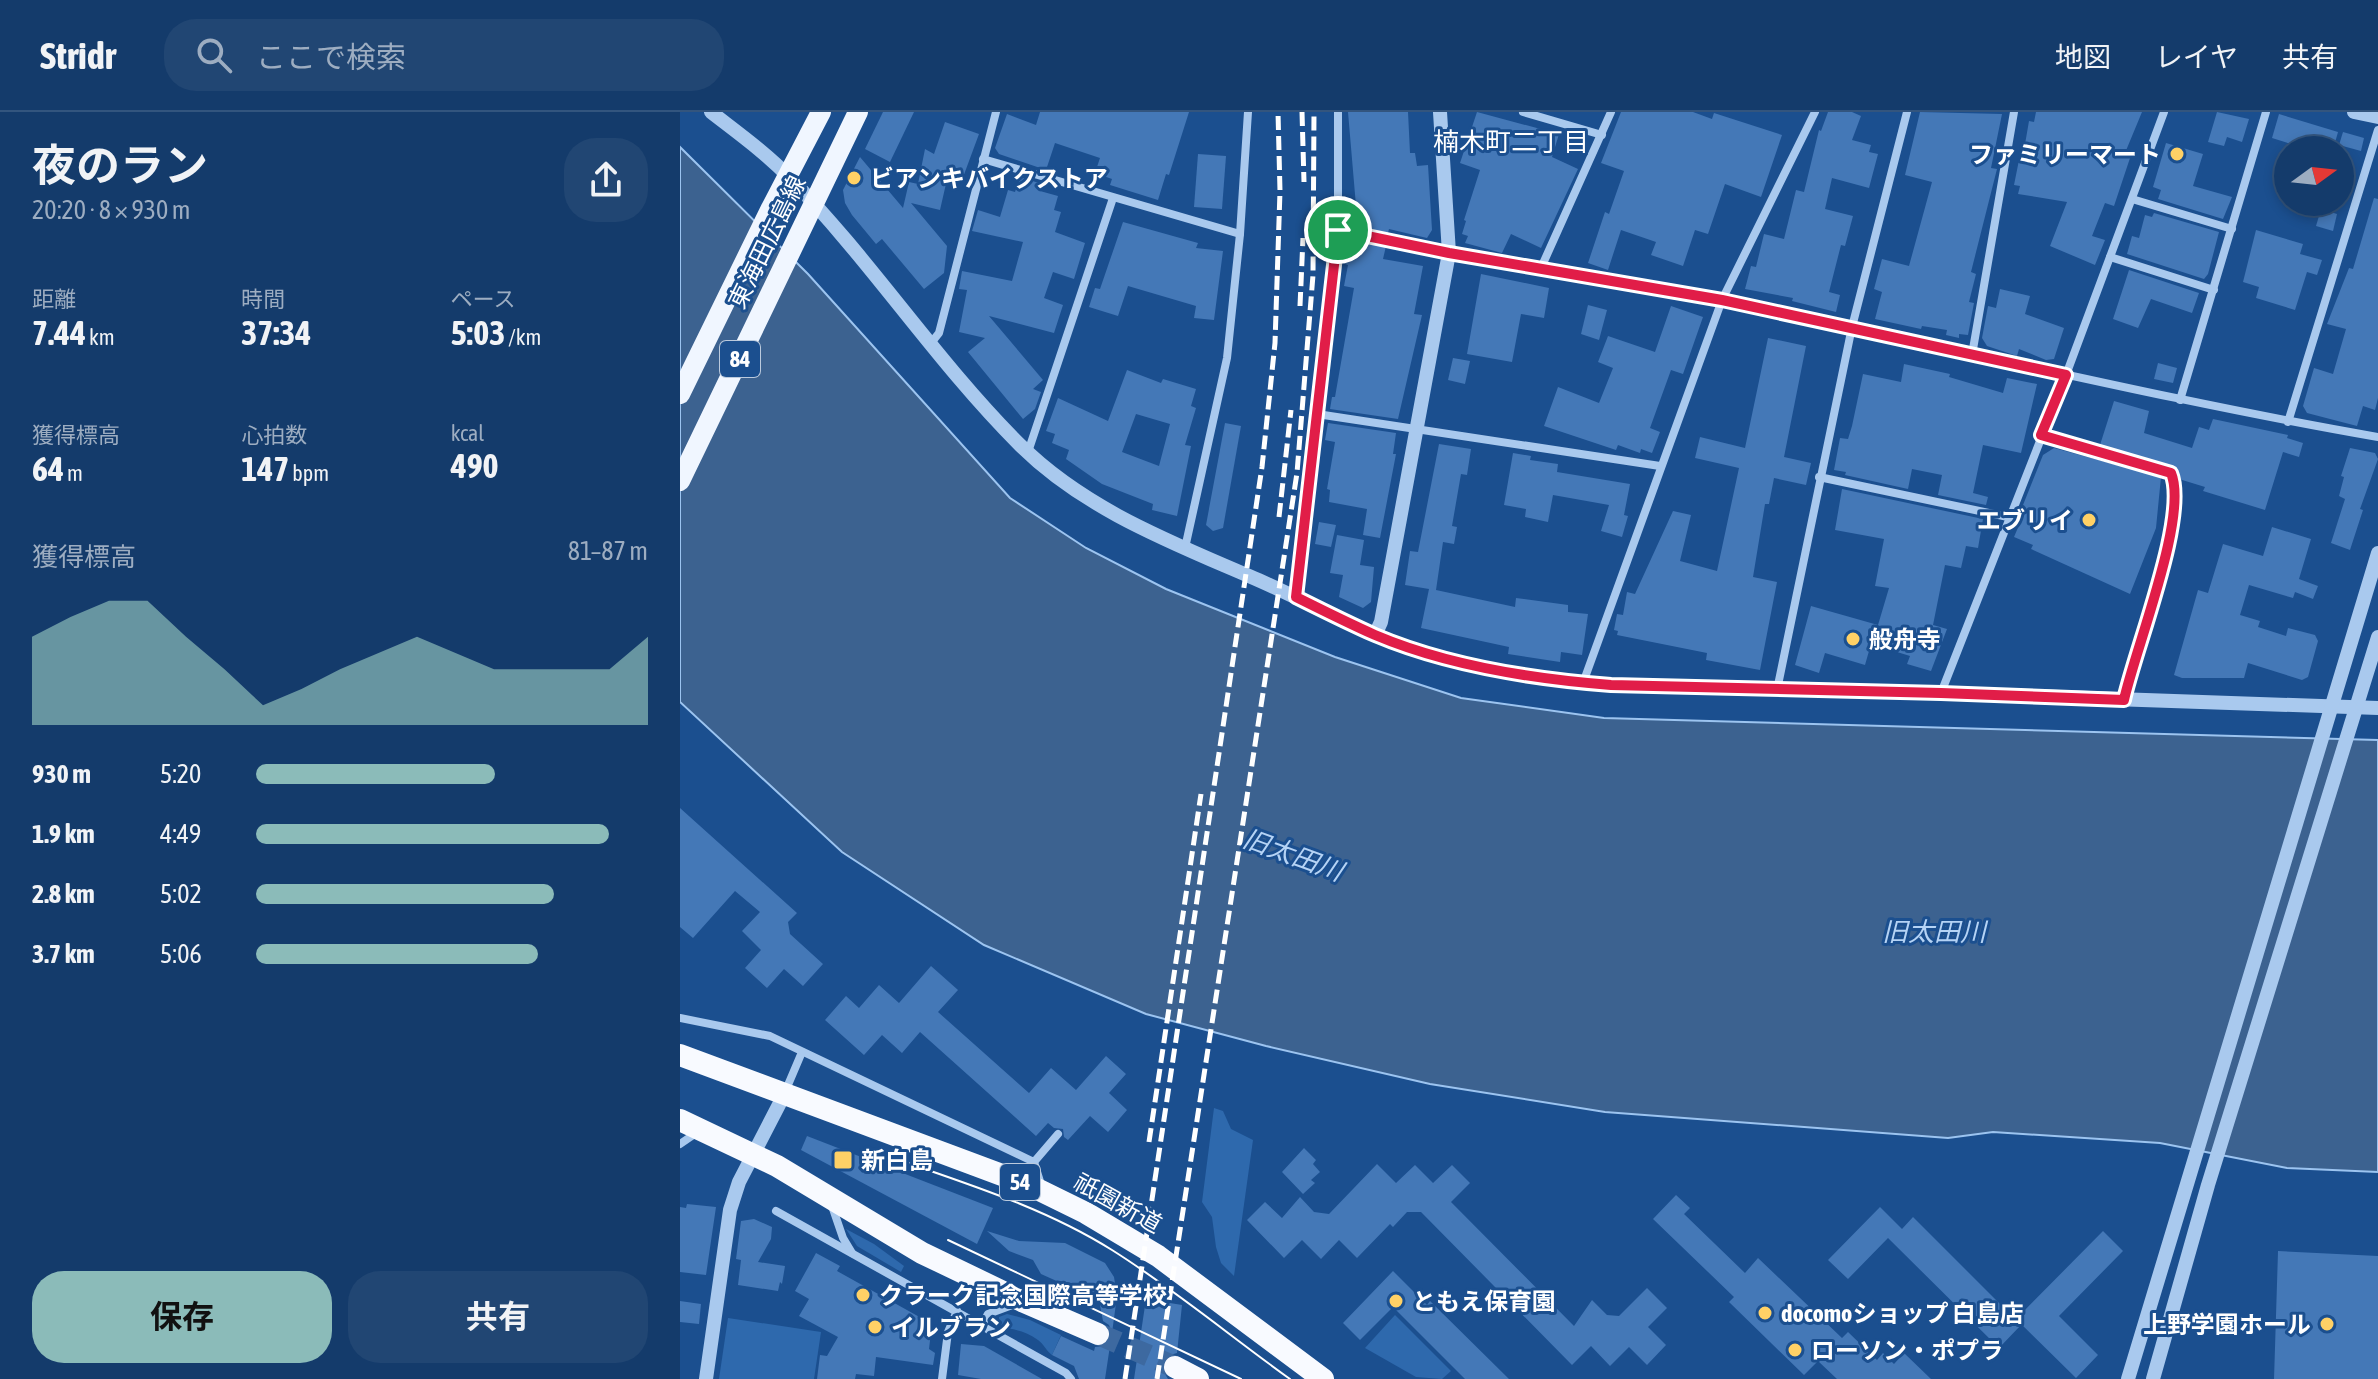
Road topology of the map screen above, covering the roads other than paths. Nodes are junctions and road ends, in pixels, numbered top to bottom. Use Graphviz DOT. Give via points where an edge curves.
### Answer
graph roads {
  1 [pos="711,112"];
  2 [pos="821,112"];
  3 [pos="858,112"];
  4 [pos="996,112"];
  5 [pos="1248,112"];
  6 [pos="1338,112"];
  7 [pos="1440,112"];
  8 [pos="1523,112"];
  9 [pos="1611,112"];
  10 [pos="1815,112"];
  11 [pos="1907,112"];
  12 [pos="2014,112"];
  13 [pos="2164,112"];
  14 [pos="2266,112"];
  15 [pos="2354,112"];
  16 [pos="1555,116"];
  17 [pos="2378,117"];
  18 [pos="2378,130"];
  19 [pos="1602,135"];
  20 [pos="983,159"];
  21 [pos="788,175"];
  22 [pos="1113,198"];
  23 [pos="2132,199"];
  24 [pos="815,204"];
  25 [pos="2232,229"];
  26 [pos="1338,230"];
  27 [pos="1240,234"];
  28 [pos="1449,253"];
  29 [pos="2110,257"];
  30 [pos="1541,268"];
  31 [pos="2214,290"];
  32 [pos="1722,300"];
  33 [pos="1852,327"];
  34 [pos="931,343"];
  35 [pos="1972,355"];
  36 [pos="2066,375"];
  37 [pos="680,394"];
  38 [pos="2180,400"];
  39 [pos="1317,414"];
  40 [pos="2288,422"];
  41 [pos="1417,430"];
  42 [pos="2041,435"];
  43 [pos="2378,437"];
  44 [pos="1028,452"];
  45 [pos="1660,466"];
  46 [pos="1819,477"];
  47 [pos="680,481"];
  48 [pos="2008,517"];
  49 [pos="1185,548"];
  50 [pos="2378,553"];
  51 [pos="1296,597"];
  52 [pos="1375,635"];
  53 [pos="2378,637"];
  54 [pos="1583,683"];
  55 [pos="1777,690"];
  56 [pos="1941,693"];
  57 [pos="2124,700"];
  58 [pos="2333,705"];
  59 [pos="2356,706"];
  60 [pos="2378,708"];
  61 [pos="680,1018"];
  62 [pos="802,1052"];
  63 [pos="680,1055"];
  64 [pos="784,1095"];
  65 [pos="690,1125"];
  66 [pos="1058,1134"];
  67 [pos="680,1144"];
  68 [pos="752,1156"];
  69 [pos="1034,1162"];
  70 [pos="1044,1192"];
  71 [pos="828,1196"];
  72 [pos="776,1211"];
  73 [pos="852,1254"];
  74 [pos="1024,1302"];
  75 [pos="957,1311"];
  76 [pos="982,1325"];
  77 [pos="1098,1334"];
  78 [pos="1175,1367"];
  79 [pos="706,1379"];
  80 [pos="942,1379"];
  81 [pos="1071,1379"];
  82 [pos="1198,1379"];
  83 [pos="1323,1379"];
  84 [pos="2128,1379"];
  85 [pos="2153,1379"];
  1 -- 21 [label="street"];
  2 -- 21 [label="main road, 東海田広島線 / 84"];
  3 -- 24 [label="main road, 東海田広島線 / 84"];
  4 -- 20 [label="street"];
  5 -- 27 [label="street"];
  6 -- 26 [label="street"];
  7 -- 28 [label="street"];
  8 -- 16 [label="street"];
  9 -- 19 [label="street"];
  10 -- 32 [label="street"];
  11 -- 33 [label="street"];
  12 -- 35 [label="street"];
  13 -- 23 [label="street"];
  14 -- 25 [label="street"];
  15 -- 17 [label="street"];
  16 -- 19 [label="street"];
  18 -- 40 [label="street"];
  19 -- 30 [label="street"];
  20 -- 22 [label="street"];
  20 -- 34 [label="street" via="939,333"];
  21 -- 24 [label="street"];
  21 -- 37 [label="main road, 東海田広島線 / 84"];
  22 -- 27 [label="street"];
  22 -- 44 [label="street"];
  23 -- 25 [label="street"];
  23 -- 29 [label="street"];
  24 -- 34 [label="street"];
  24 -- 47 [label="main road, 東海田広島線 / 84"];
  25 -- 31 [label="street"];
  26 -- 28 [label="street"];
  26 -- 39 [label="street"];
  27 -- 49 [label="street" via="1227,358"];
  28 -- 30 [label="street"];
  28 -- 41 [label="street"];
  29 -- 31 [label="street"];
  29 -- 36 [label="street"];
  30 -- 32 [label="street"];
  31 -- 38 [label="street"];
  32 -- 33 [label="street"];
  32 -- 45 [label="street"];
  33 -- 35 [label="street"];
  33 -- 46 [label="street"];
  34 -- 44 [label="street"];
  35 -- 36 [label="street"];
  36 -- 38 [label="street"];
  36 -- 42 [label="street"];
  38 -- 40 [label="street"];
  39 -- 41 [label="street"];
  39 -- 51 [label="street"];
  40 -- 43 [label="street"];
  41 -- 45 [label="street"];
  41 -- 52 [label="street"];
  42 -- 48 [label="street"];
  42 -- 57 [label="street" via="2171,473 2175,483 2170,541"];
  44 -- 49 [label="street" via="1109,512"];
  45 -- 54 [label="street"];
  46 -- 48 [label="street"];
  46 -- 55 [label="street"];
  48 -- 56 [label="street"];
  49 -- 51 [label="street"];
  50 -- 58 [label="street"];
  51 -- 52 [label="street"];
  52 -- 54 [label="street" via="1467,663"];
  53 -- 59 [label="street"];
  54 -- 55 [label="street"];
  55 -- 56 [label="street"];
  56 -- 57 [label="street"];
  57 -- 58 [label="street"];
  58 -- 59 [label="street"];
  58 -- 84 [label="street"];
  59 -- 60 [label="street"];
  59 -- 85 [label="street"];
  61 -- 62 [label="street" via="770,1036"];
  62 -- 64 [label="street"];
  62 -- 69 [label="street"];
  63 -- 64 [label="highway, 祇園新道 / 54"];
  64 -- 68 [label="street"];
  64 -- 70 [label="highway, 祇園新道 / 54"];
  65 -- 67 [label="street"];
  65 -- 68 [label="highway"];
  66 -- 69 [label="street"];
  68 -- 71 [label="highway"];
  68 -- 79 [label="street" via="730,1210"];
  69 -- 70 [label="street"];
  70 -- 83 [label="highway, 祇園新道 / 54" via="1158,1256"];
  71 -- 73 [label="street"];
  71 -- 74 [label="highway" via="922,1253"];
  72 -- 73 [label="street"];
  73 -- 75 [label="street"];
  74 -- 76 [label="street" via="988,1314"];
  74 -- 77 [label="highway"];
  75 -- 76 [label="street"];
  75 -- 80 [label="street" via="948,1332"];
  76 -- 81 [label="street"];
  78 -- 82 [label="highway"];
}
